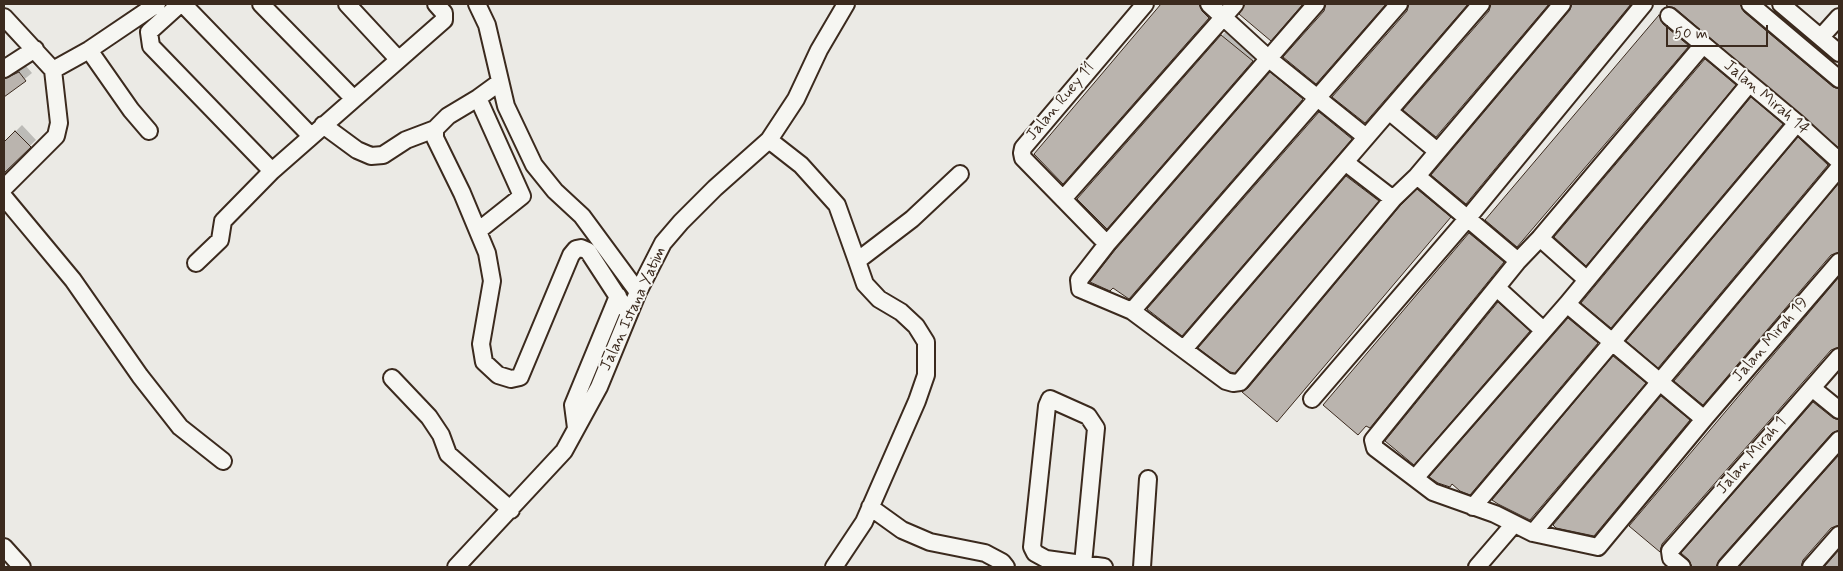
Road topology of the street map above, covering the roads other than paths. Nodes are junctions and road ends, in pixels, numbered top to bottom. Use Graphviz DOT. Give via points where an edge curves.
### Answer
graph roads {
  1 [pos="157,4"];
  2 [pos="180,4"];
  3 [pos="183,4"];
  4 [pos="261,4"];
  5 [pos="347,4"];
  6 [pos="436,4"];
  7 [pos="476,4"];
  8 [pos="846,4"];
  9 [pos="1146,4"];
  10 [pos="1209,4"];
  11 [pos="1235,4"];
  12 [pos="1316,4"];
  13 [pos="1399,4"];
  14 [pos="1481,4"];
  15 [pos="1562,4"];
  16 [pos="1644,4"];
  17 [pos="1750,4"];
  18 [pos="1781,4"];
  19 [pos="1669,16"];
  20 [pos="1224,17"];
  21 [pos="1839,17"];
  22 [pos="4,18"];
  23 [pos="1821,37"];
  24 [pos="1703,45"];
  25 [pos="35,49"];
  26 [pos="89,50"];
  27 [pos="1839,53"];
  28 [pos="398,59"];
  29 [pos="1269,59"];
  30 [pos="4,69"];
  31 [pos="53,70"];
  32 [pos="1839,78"];
  33 [pos="500,82"];
  34 [pos="1749,84"];
  35 [pos="353,98"];
  36 [pos="478,98"];
  37 [pos="1317,99"];
  38 [pos="1390,112"];
  39 [pos="1797,123"];
  40 [pos="435,129"];
  41 [pos="317,130"];
  42 [pos="149,131"];
  43 [pos="1366,137"];
  44 [pos="769,140"];
  45 [pos="1437,152"];
  46 [pos="1839,161"];
  47 [pos="1345,162"];
  48 [pos="1839,168"];
  49 [pos="272,171"];
  50 [pos="960,174"];
  51 [pos="1417,176"];
  52 [pos="4,188"];
  53 [pos="4,198"];
  54 [pos="1063,199"];
  55 [pos="1394,199"];
  56 [pos="1467,219"];
  57 [pos="478,231"];
  58 [pos="1540,238"];
  59 [pos="1107,244"];
  60 [pos="857,260"];
  61 [pos="1518,261"];
  62 [pos="1839,262"];
  63 [pos="196,263"];
  64 [pos="1586,279"];
  65 [pos="1497,288"];
  66 [pos="638,292"];
  67 [pos="618,296"];
  68 [pos="1567,304"];
  69 [pos="1132,312"];
  70 [pos="629,314"];
  71 [pos="1543,330"];
  72 [pos="1611,341"];
  73 [pos="1184,349"];
  74 [pos="1839,357"];
  75 [pos="392,378"];
  76 [pos="1659,381"];
  77 [pos="1812,388"];
  78 [pos="1312,400"];
  79 [pos="1839,410"];
  80 [pos="1704,419"];
  81 [pos="576,428"];
  82 [pos="1839,440"];
  83 [pos="222,461"];
  84 [pos="1416,477"];
  85 [pos="1148,479"];
  86 [pos="870,507"];
  87 [pos="1473,507"];
  88 [pos="511,510"];
  89 [pos="1514,524"];
  90 [pos="1533,533"];
  91 [pos="1839,535"];
  92 [pos="4,547"];
  93 [pos="1677,563"];
  94 [pos="1083,564"];
  95 [pos="22,567"];
  96 [pos="456,567"];
  97 [pos="834,567"];
  98 [pos="1006,567"];
  99 [pos="1104,567"];
  100 [pos="1142,567"];
  101 [pos="1477,567"];
  102 [pos="1726,567"];
  103 [pos="1811,567"];
  1 -- 26 [label="street"];
  2 -- 49 [label="street" via="148,32 151,46"];
  3 -- 41 [label="street"];
  4 -- 35 [label="street"];
  5 -- 28 [label="street"];
  6 -- 28 [label="street" via="444,12 444,20"];
  7 -- 33 [label="street" via="486,25"];
  8 -- 44 [label="street, Jalan Istana Yatim" via="796,98"];
  9 -- 54 [label="street, Jalan Ruey 11" via="1023,148 1023,158"];
  10 -- 20 [label="street"];
  11 -- 20 [label="street"];
  12 -- 29 [label="street"];
  13 -- 37 [label="street"];
  14 -- 38 [label="street"];
  15 -- 45 [label="street"];
  16 -- 56 [label="street"];
  17 -- 32 [label="street"];
  18 -- 23 [label="street"];
  19 -- 24 [label="street, Jalan Mirah 14"];
  20 -- 29 [label="street"];
  20 -- 54 [label="street"];
  21 -- 23 [label="street"];
  22 -- 25 [label="street"];
  23 -- 27 [label="street"];
  24 -- 34 [label="street, Jalan Mirah 14"];
  24 -- 58 [label="street"];
  25 -- 30 [label="street"];
  25 -- 31 [label="street"];
  26 -- 31 [label="street"];
  26 -- 42 [label="street"];
  28 -- 35 [label="street"];
  29 -- 37 [label="street"];
  29 -- 59 [label="street"];
  31 -- 52 [label="street" via="59,123 56,136"];
  33 -- 36 [label="street"];
  33 -- 66 [label="street" via="506,106 534,165 582,216"];
  34 -- 39 [label="street, Jalan Mirah 14"];
  34 -- 64 [label="street"];
  35 -- 41 [label="street"];
  36 -- 40 [label="street" via="448,116"];
  36 -- 57 [label="street" via="522,196"];
  37 -- 43 [label="street"];
  37 -- 69 [label="street"];
  38 -- 43 [label="street"];
  38 -- 45 [label="street"];
  39 -- 46 [label="street, Jalan Mirah 14"];
  39 -- 72 [label="street"];
  40 -- 41 [label="street" via="406,140 383,155 371,156"];
  40 -- 57 [label="street" via="435,138"];
  41 -- 49 [label="street"];
  43 -- 47 [label="street"];
  44 -- 60 [label="street" via="811,174 837,205"];
  44 -- 66 [label="street, Jalan Istana Yatim" via="680,222 663,243"];
  45 -- 51 [label="street"];
  47 -- 55 [label="street"];
  47 -- 73 [label="street"];
  48 -- 76 [label="street"];
  49 -- 63 [label="street" via="223,221 220,240"];
  50 -- 60 [label="street" via="912,219"];
  51 -- 55 [label="street"];
  51 -- 56 [label="street"];
  53 -- 83 [label="street" via="73,280 180,427"];
  54 -- 59 [label="street, Jalan Ruey 11"];
  55 -- 73 [label="street" via="1240,382 1226,381"];
  56 -- 61 [label="street"];
  56 -- 78 [label="street"];
  57 -- 67 [label="street" via="492,281 481,344 484,362 498,375 511,379 520,377 525,370 576,249 588,251"];
  58 -- 61 [label="street"];
  58 -- 64 [label="street"];
  59 -- 69 [label="street" via="1079,280 1080,289"];
  60 -- 86 [label="street" via="865,284 879,299 916,326 926,342 926,375 918,400"];
  61 -- 65 [label="street"];
  62 -- 80 [label="street, Jalan Mirah 19"];
  64 -- 68 [label="street"];
  65 -- 71 [label="street"];
  65 -- 84 [label="street" via="1372,440 1375,448"];
  66 -- 70 [label="street, Jalan Istana Yatim"];
  67 -- 70 [label="street"];
  67 -- 81 [label="street" via="573,405"];
  68 -- 71 [label="street"];
  68 -- 72 [label="street"];
  69 -- 73 [label="street"];
  70 -- 81 [label="street, Jalan Istana Yatim" via="599,387"];
  71 -- 84 [label="street"];
  72 -- 76 [label="street"];
  72 -- 87 [label="street"];
  74 -- 77 [label="street, Jalan Mirah 1"];
  75 -- 88 [label="street" via="429,417 448,454"];
  76 -- 80 [label="street"];
  76 -- 90 [label="street"];
  77 -- 79 [label="street"];
  77 -- 93 [label="street, Jalan Mirah 1" via="1670,551"];
  80 -- 90 [label="street, Jalan Mirah 19" via="1598,547"];
  81 -- 88 [label="street, Jalan Istana Yatim" via="564,451"];
  82 -- 102 [label="street"];
  84 -- 87 [label="street" via="1433,492"];
  85 -- 100 [label="street"];
  86 -- 97 [label="street"];
  86 -- 98 [label="street" via="902,530 930,542 985,553"];
  87 -- 89 [label="street"];
  88 -- 96 [label="street, Jalan Istana Yatim"];
  89 -- 90 [label="street"];
  89 -- 101 [label="street"];
  91 -- 103 [label="street"];
  92 -- 95 [label="street"];
  94 -- 94 [label="street" via="1040,557 1032,547 1050,399 1088,416 1096,428"];
  94 -- 99 [label="street"];
}
